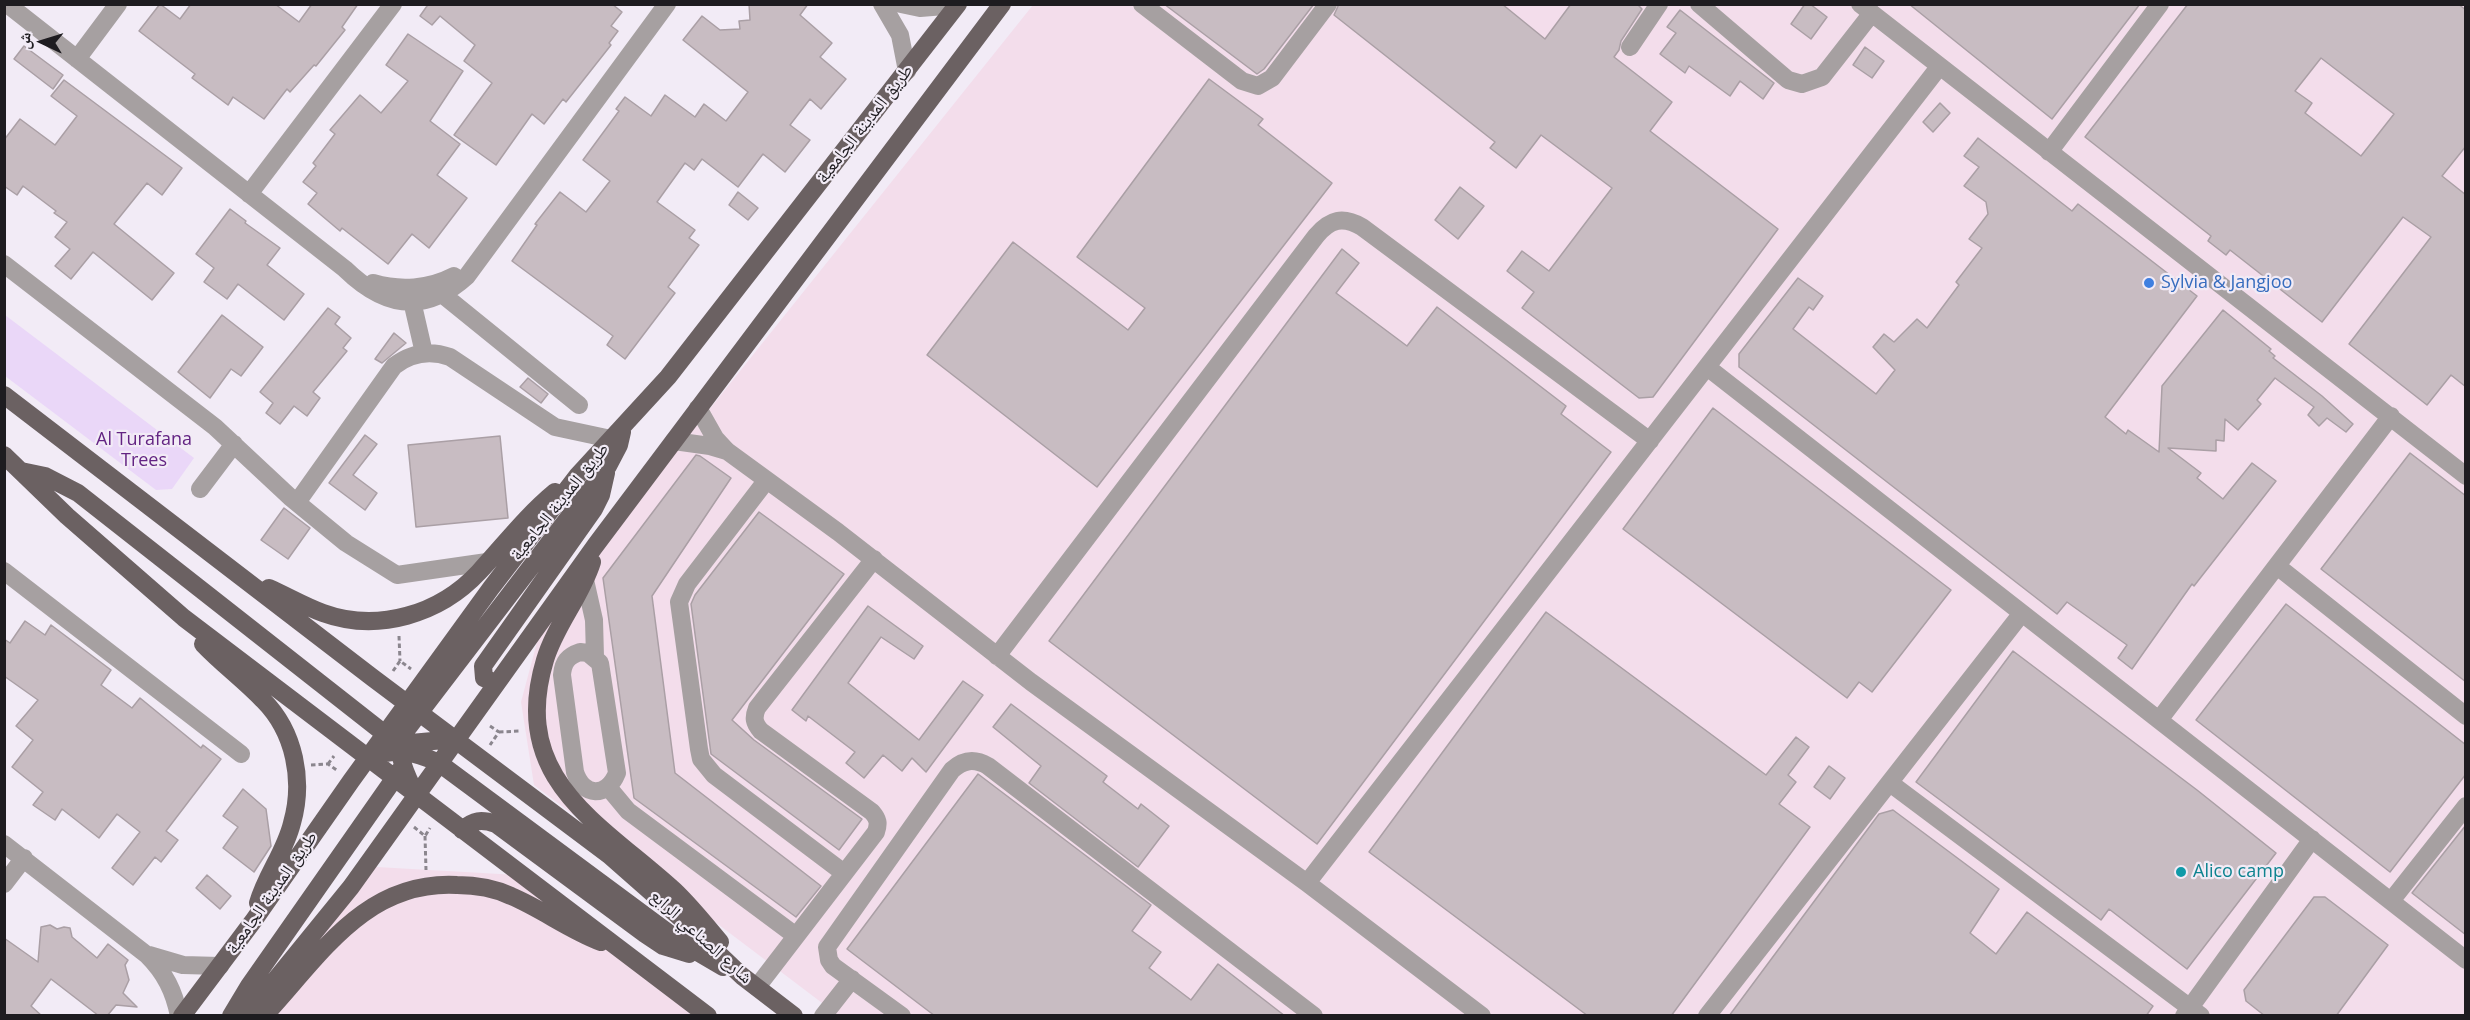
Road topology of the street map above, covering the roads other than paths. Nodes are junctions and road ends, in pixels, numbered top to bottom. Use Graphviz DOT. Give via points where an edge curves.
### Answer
graph roads {
  1 [pos="7,4"];
  2 [pos="118,4"];
  3 [pos="393,4"];
  4 [pos="667,4"];
  5 [pos="882,4"];
  6 [pos="901,4"];
  7 [pos="1002,4"];
  8 [pos="1328,4"];
  9 [pos="1659,4"];
  10 [pos="1699,4"];
  11 [pos="2160,4"];
  12 [pos="958,5"];
  13 [pos="1146,6"];
  14 [pos="1866,9"];
  15 [pos="1630,47"];
  16 [pos="77,59"];
  17 [pos="1939,67"];
  18 [pos="907,71"];
  19 [pos="2049,152"];
  20 [pos="249,194"];
  21 [pos="4,264"];
  22 [pos="474,264"];
  23 [pos="345,269"];
  24 [pos="442,294"];
  25 [pos="412,301"];
  26 [pos="424,353"];
  27 [pos="1707,367"];
  28 [pos="4,395"];
  29 [pos="579,405"];
  30 [pos="698,408"];
  31 [pos="2391,416"];
  32 [pos="617,433"];
  33 [pos="674,441"];
  34 [pos="1650,441"];
  35 [pos="234,444"];
  36 [pos="727,451"];
  37 [pos="4,455"];
  38 [pos="608,465"];
  39 [pos="21,471"];
  40 [pos="578,475"];
  41 [pos="2466,476"];
  42 [pos="766,480"];
  43 [pos="200,489"];
  44 [pos="298,501"];
  45 [pos="595,546"];
  46 [pos="874,560"];
  47 [pos="487,562"];
  48 [pos="2277,566"];
  49 [pos="4,572"];
  50 [pos="242,576"];
  51 [pos="585,580"];
  52 [pos="2022,613"];
  53 [pos="184,618"];
  54 [pos="997,656"];
  55 [pos="595,657"];
  56 [pos="495,683"];
  57 [pos="412,713"];
  58 [pos="2466,716"];
  59 [pos="2159,720"];
  60 [pos="455,739"];
  61 [pos="401,752"];
  62 [pos="241,754"];
  63 [pos="368,758"];
  64 [pos="439,763"];
  65 [pos="1890,783"];
  66 [pos="608,787"];
  67 [pos="416,795"];
  68 [pos="2466,806"];
  69 [pos="462,830"];
  70 [pos="2312,839"];
  71 [pos="4,844"];
  72 [pos="24,858"];
  73 [pos="844,873"];
  74 [pos="1307,883"];
  75 [pos="4,884"];
  76 [pos="2391,901"];
  77 [pos="254,920"];
  78 [pos="796,936"];
  79 [pos="622,949"];
  80 [pos="147,955"];
  81 [pos="705,958"];
  82 [pos="2466,960"];
  83 [pos="220,966"];
  84 [pos="742,976"];
  85 [pos="852,979"];
  86 [pos="757,987"];
  87 [pos="2192,1013"];
  88 [pos="181,1016"];
  89 [pos="231,1016"];
  90 [pos="246,1016"];
  91 [pos="264,1016"];
  92 [pos="708,1016"];
  93 [pos="794,1016"];
  94 [pos="823,1016"];
  95 [pos="902,1016"];
  96 [pos="1314,1016"];
  97 [pos="1482,1016"];
  98 [pos="1707,1016"];
  1 -- 16 [label="street"];
  2 -- 16 [label="street"];
  3 -- 20 [label="street"];
  4 -- 22 [label="street"];
  5 -- 18 [label="street" via="900,35"];
  6 -- 12 [label="street" via="920,8"];
  7 -- 30 [label="main road, طريق المدينة الجامعية"];
  8 -- 13 [label="street" via="1272,78 1258,86 1242,81"];
  9 -- 15 [label="street"];
  10 -- 14 [label="street" via="1788,80 1802,84 1822,77"];
  11 -- 19 [label="street"];
  12 -- 18 [label="main road, طريق المدينة الجامعية"];
  14 -- 17 [label="street"];
  16 -- 20 [label="street"];
  17 -- 19 [label="street"];
  17 -- 27 [label="street"];
  18 -- 32 [label="main road, طريق المدينة الجامعية" via="668,377"];
  19 -- 31 [label="street"];
  20 -- 23 [label="street"];
  21 -- 35 [label="street"];
  22 -- 23 [label="street" via="441,282 404,288 377,284"];
  22 -- 24 [label="street" via="467,276"];
  23 -- 25 [label="street" via="374,293"];
  24 -- 25 [label="street" via="428,301"];
  24 -- 29 [label="street"];
  25 -- 26 [label="street"];
  26 -- 32 [label="street" via="450,357 555,427"];
  26 -- 44 [label="street" via="407,357 394,366"];
  27 -- 34 [label="street"];
  27 -- 52 [label="street"];
  28 -- 50 [label="main road"];
  30 -- 33 [label="main road, طريق المدينة الجامعية"];
  30 -- 36 [label="street"];
  31 -- 41 [label="street"];
  31 -- 48 [label="street"];
  32 -- 38 [label="main road" via="619,445"];
  32 -- 40 [label="main road, طريق المدينة الجامعية"];
  33 -- 36 [label="street"];
  33 -- 45 [label="main road, طريق المدينة الجامعية"];
  34 -- 54 [label="street" via="1362,227 1350,220 1337,220 1325,225 1316,236"];
  34 -- 74 [label="street"];
  35 -- 43 [label="street"];
  35 -- 44 [label="street"];
  36 -- 42 [label="street"];
  37 -- 39 [label="main road"];
  38 -- 56 [label="main road" via="594,509 483,666 484,678"];
  38 -- 57 [label="main road"];
  39 -- 53 [label="main road"];
  39 -- 61 [label="main road" via="45,476 78,493"];
  40 -- 47 [label="main road" via="535,509"];
  40 -- 57 [label="main road, طريق المدينة الجامعية" via="491,588"];
  42 -- 46 [label="street"];
  42 -- 73 [label="street" via="687,584 679,602 701,759 714,775"];
  44 -- 47 [label="street" via="346,543 397,575"];
  45 -- 51 [label="main road"];
  45 -- 56 [label="main road, طريق المدينة الجامعية"];
  46 -- 54 [label="street"];
  46 -- 73 [label="street" via="754,716 761,731 877,818 876,832"];
  47 -- 50 [label="main road" via="441,603 398,619 372,621 325,614"];
  48 -- 58 [label="street"];
  48 -- 59 [label="street"];
  49 -- 62 [label="street"];
  50 -- 57 [label="main road, شارع الصناعي الرابع"];
  51 -- 55 [label="street" via="594,620"];
  51 -- 84 [label="main road" via="545,658 538,687 539,730 552,773 588,818 678,894 723,946"];
  52 -- 59 [label="street"];
  52 -- 65 [label="street"];
  53 -- 63 [label="main road"];
  53 -- 77 [label="main road" via="222,664 265,701 280,722 296,766 297,799 292,825 262,891"];
  54 -- 74 [label="street"];
  55 -- 66 [label="street" via="602,671 616,773"];
  55 -- 66 [label="street" via="588,653 572,655 566,660 562,675 578,782 595,792"];
  56 -- 60 [label="main road, طريق المدينة الجامعية"];
  57 -- 60 [label="main road, شارع الصناعي الرابع"];
  57 -- 61 [label="main road, طريق المدينة الجامعية"];
  57 -- 61 [label="main road"];
  59 -- 70 [label="street"];
  60 -- 61 [label="main road"];
  60 -- 64 [label="main road, طريق المدينة الجامعية"];
  60 -- 84 [label="main road, شارع الصناعي الرابع" via="609,855"];
  61 -- 63 [label="main road"];
  61 -- 63 [label="main road, طريق المدينة الجامعية"];
  61 -- 64 [label="main road"];
  61 -- 67 [label="main road"];
  61 -- 89 [label="main road"];
  63 -- 77 [label="main road, طريق المدينة الجامعية"];
  64 -- 67 [label="main road, طريق المدينة الجامعية"];
  64 -- 81 [label="main road"];
  65 -- 87 [label="street"];
  65 -- 98 [label="street"];
  66 -- 78 [label="street" via="628,811"];
  67 -- 69 [label="main road"];
  67 -- 90 [label="main road, طريق المدينة الجامعية" via="351,887"];
  68 -- 76 [label="street"];
  69 -- 79 [label="main road"];
  69 -- 81 [label="main road" via="472,822 496,824 663,946"];
  70 -- 76 [label="street"];
  70 -- 87 [label="street"];
  71 -- 72 [label="street"];
  72 -- 75 [label="street"];
  72 -- 80 [label="street"];
  73 -- 78 [label="street"];
  74 -- 97 [label="street"];
  76 -- 82 [label="street"];
  77 -- 83 [label="main road, طريق المدينة الجامعية"];
  78 -- 86 [label="street"];
  79 -- 91 [label="main road" via="566,926 509,895 476,886 427,886 377,903 349,923"];
  79 -- 92 [label="main road"];
  80 -- 83 [label="street" via="183,965"];
  80 -- 88 [label="street" via="170,983"];
  81 -- 84 [label="main road"];
  83 -- 88 [label="main road, طريق المدينة الجامعية"];
  84 -- 86 [label="main road, شارع الصناعي الرابع"];
  85 -- 94 [label="street"];
  85 -- 95 [label="street"];
  85 -- 96 [label="street" via="829,960 830,940 952,770 973,760 988,766"];
  86 -- 93 [label="main road, شارع الصناعي الرابع"];
}
